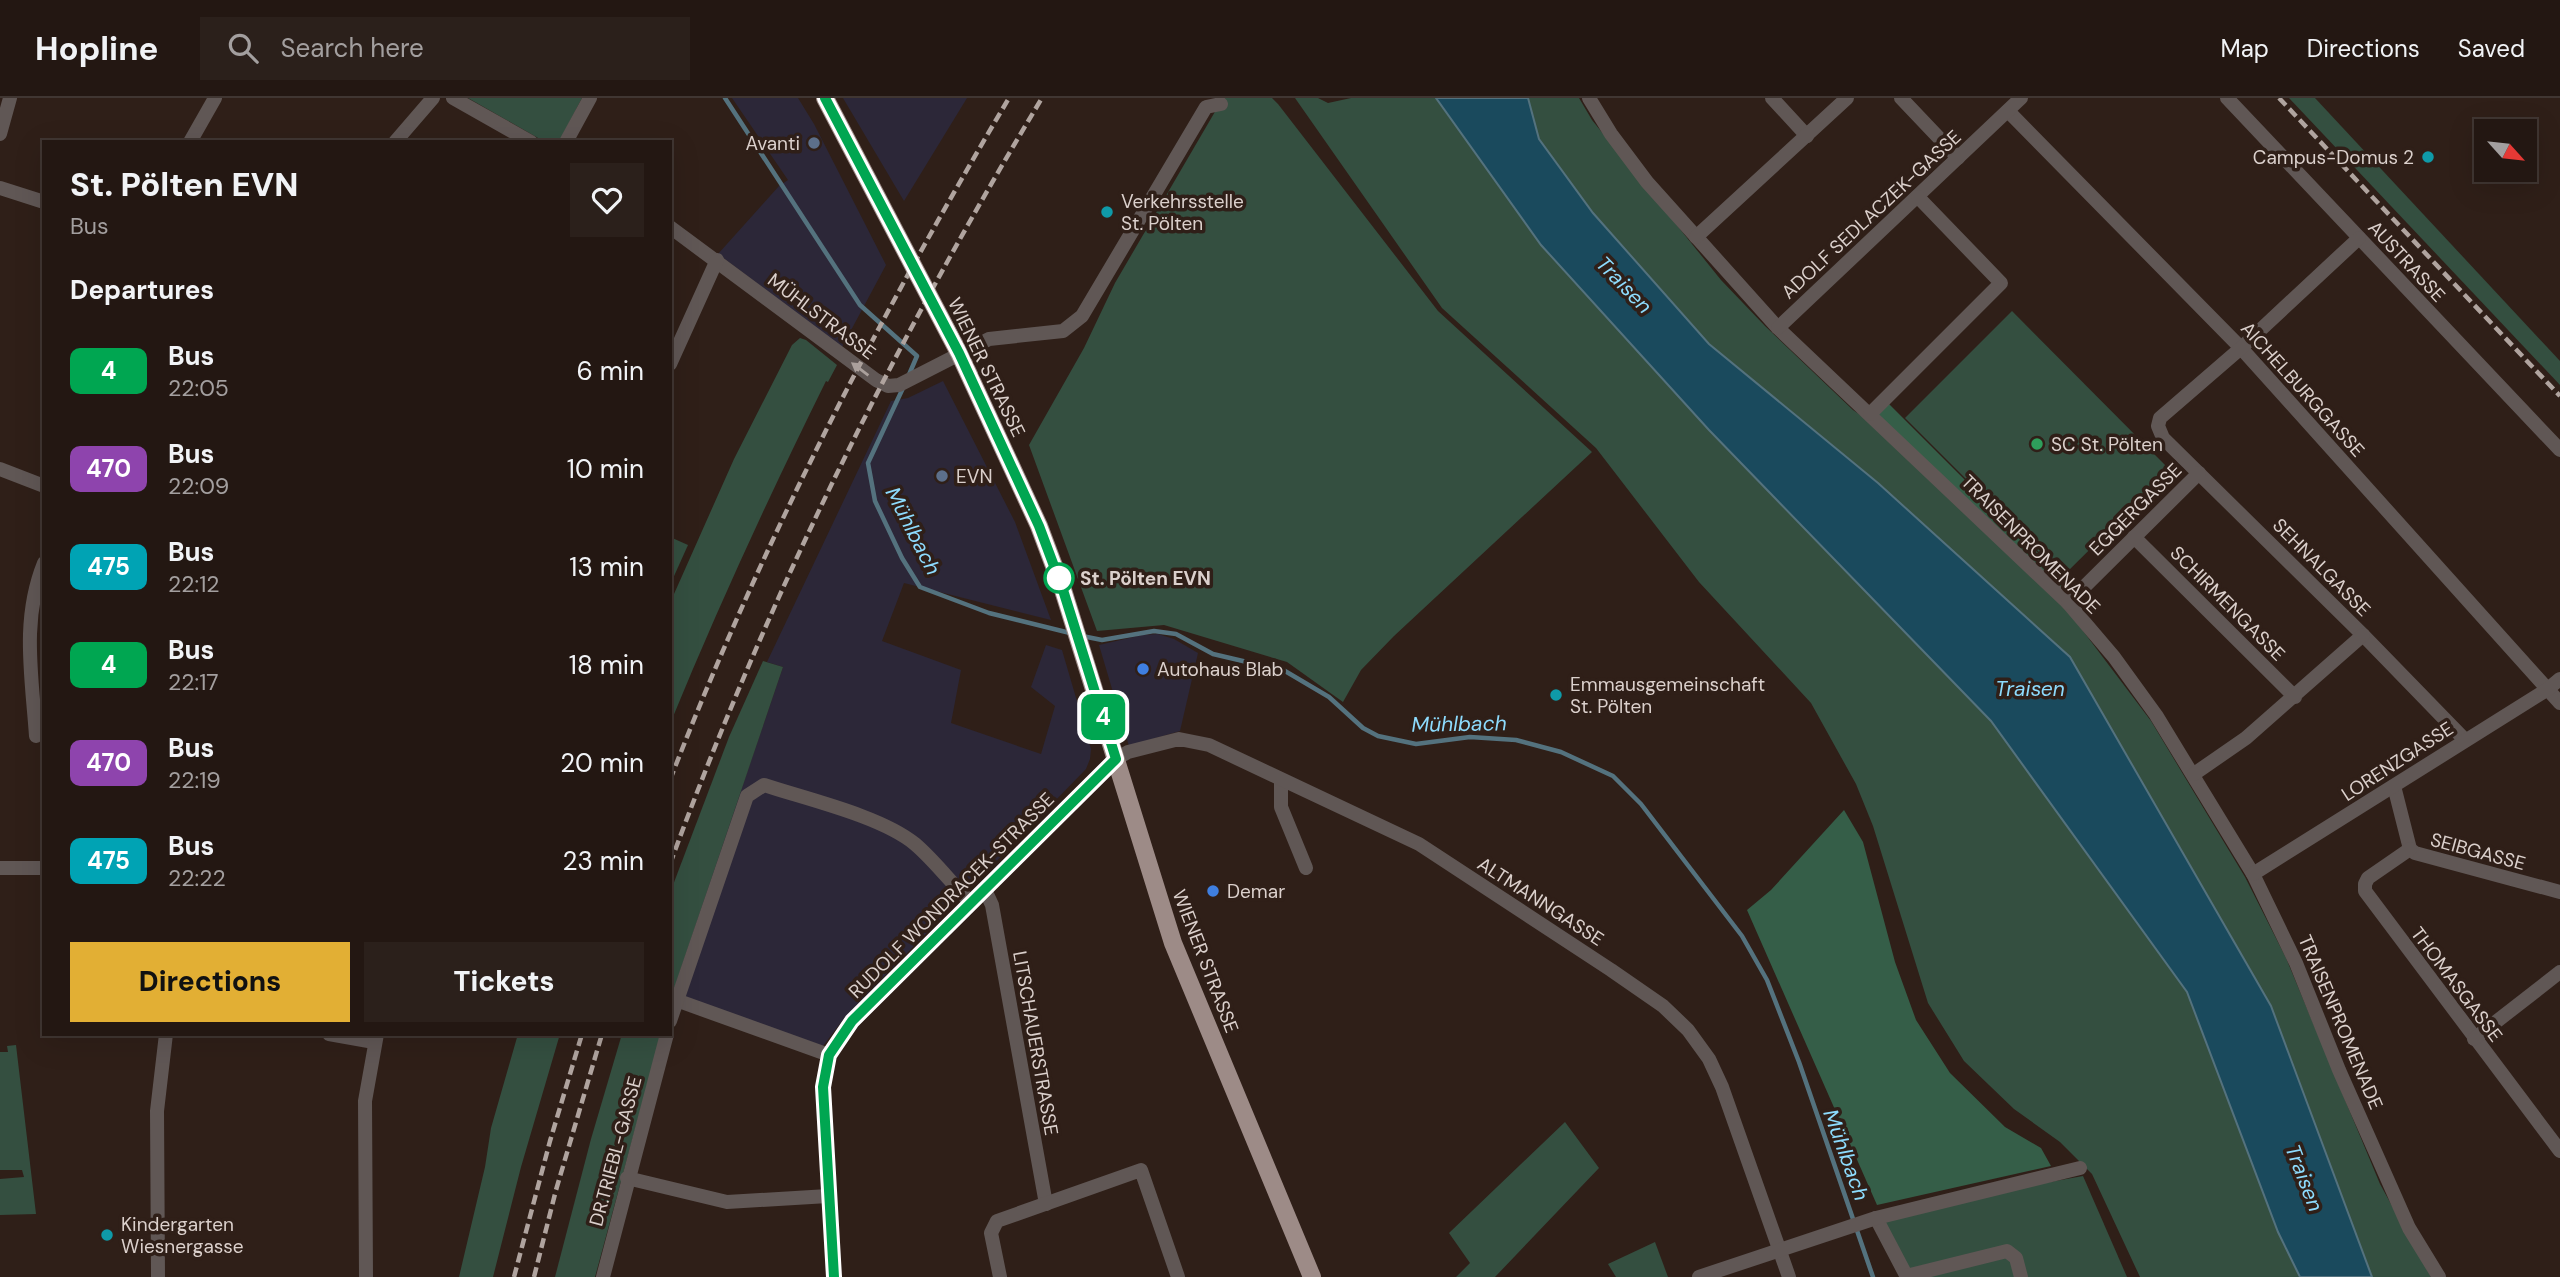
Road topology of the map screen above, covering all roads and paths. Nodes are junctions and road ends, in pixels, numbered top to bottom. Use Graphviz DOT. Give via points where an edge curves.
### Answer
graph roads {
  1 [pos="10,98"];
  2 [pos="215,98"];
  3 [pos="433,98"];
  4 [pos="453,98"];
  5 [pos="590,98"];
  6 [pos="825,98"];
  7 [pos="1589,98"];
  8 [pos="1772,98"];
  9 [pos="1847,98"];
  10 [pos="1902,98"];
  11 [pos="2021,98"];
  12 [pos="2227,98"];
  13 [pos="1221,104"];
  14 [pos="2008,111"];
  15 [pos="0,134"];
  16 [pos="1807,136"];
  17 [pos="191,140"];
  18 [pos="397,140"];
  19 [pos="527,140"];
  20 [pos="567,140"];
  21 [pos="1958,158"];
  22 [pos="0,188"];
  23 [pos="1919,197"];
  24 [pos="42,201"];
  25 [pos="672,228"];
  26 [pos="1696,237"];
  27 [pos="2359,238"];
  28 [pos="717,260"];
  29 [pos="1778,328"];
  30 [pos="2241,348"];
  31 [pos="959,353"];
  32 [pos="672,360"];
  33 [pos="1870,415"];
  34 [pos="2560,450"];
  35 [pos="0,469"];
  36 [pos="2199,473"];
  37 [pos="42,485"];
  38 [pos="2134,537"];
  39 [pos="42,569"];
  40 [pos="2068,603"];
  41 [pos="2363,635"];
  42 [pos="2560,679"];
  43 [pos="2548,689"];
  44 [pos="2295,697"];
  45 [pos="2560,703"];
  46 [pos="36,736"];
  47 [pos="2465,740"];
  48 [pos="1116,759"];
  49 [pos="2194,774"];
  50 [pos="1281,780"];
  51 [pos="2394,786"];
  52 [pos="2410,849"];
  53 [pos="0,868"];
  54 [pos="42,868"];
  55 [pos="1306,868"];
  56 [pos="2253,874"];
  57 [pos="985,890"];
  58 [pos="2560,892"];
  59 [pos="971,903"];
  60 [pos="2560,972"];
  61 [pos="676,1000"];
  62 [pos="672,1014"];
  63 [pos="166,1036"];
  64 [pos="352,1036"];
  65 [pos="666,1036"];
  66 [pos="375,1038"];
  67 [pos="2474,1040"];
  68 [pos="829,1055"];
  69 [pos="2560,1151"];
  70 [pos="2080,1168"];
  71 [pos="627,1178"];
  72 [pos="828,1196"];
  73 [pos="1046,1204"];
  74 [pos="1876,1218"];
  75 [pos="1780,1249"];
  76 [pos="158,1277"];
  77 [pos="366,1277"];
  78 [pos="603,1277"];
  79 [pos="834,1277"];
  80 [pos="1000,1277"];
  81 [pos="1178,1277"];
  82 [pos="1312,1277"];
  83 [pos="1699,1277"];
  84 [pos="1789,1277"];
  85 [pos="1906,1277"];
  86 [pos="2021,1277"];
  87 [pos="2439,1277"];
  1 -- 15 [label="street"];
  2 -- 17 [label="street"];
  3 -- 18 [label="street"];
  4 -- 19 [label="street"];
  5 -- 20 [label="street"];
  6 -- 31 [label="main road, WIENER STRASSE"];
  7 -- 26 [label="street, TRAISENPROMENADE" via="1647,182"];
  8 -- 16 [label="street"];
  9 -- 16 [label="street"];
  10 -- 21 [label="street"];
  11 -- 14 [label="street, ADOLF SEDLACZEK-GASSE"];
  12 -- 27 [label="street, AUSTRASSE"];
  13 -- 31 [label="street, MÜHLSTRASSE" via="1206,107 1082,316 1063,331 989,339"];
  14 -- 21 [label="street, ADOLF SEDLACZEK-GASSE"];
  14 -- 30 [label="street, AICHELBURGGASSE"];
  16 -- 26 [label="street"];
  21 -- 23 [label="street, ADOLF SEDLACZEK-GASSE"];
  22 -- 24 [label="street"];
  23 -- 29 [label="street, ADOLF SEDLACZEK-GASSE"];
  23 -- 33 [label="street" via="2001,283"];
  25 -- 28 [label="street, MÜHLSTRASSE"];
  26 -- 29 [label="street, TRAISENPROMENADE"];
  27 -- 30 [label="street"];
  27 -- 34 [label="street, AUSTRASSE"];
  31 -- 28 [label="street, MÜHLSTRASSE, one-way" via="899,386 888,386"];
  28 -- 32 [label="street"];
  29 -- 33 [label="street, TRAISENPROMENADE"];
  30 -- 36 [label="street, SEHNALGASSE" via="2160,418 2163,438"];
  30 -- 43 [label="street, AICHELBURGGASSE"];
  31 -- 48 [label="main road, WIENER STRASSE" via="1039,526"];
  33 -- 40 [label="street, TRAISENPROMENADE"];
  35 -- 37 [label="street"];
  36 -- 38 [label="street, EGGERGASSE"];
  36 -- 41 [label="street, SEHNALGASSE"];
  38 -- 40 [label="street, EGGERGASSE"];
  38 -- 44 [label="street, SCHIRMENGASSE"];
  39 -- 46 [label="street" via="28,626"];
  40 -- 49 [label="street, TRAISENPROMENADE" via="2114,657"];
  41 -- 44 [label="street"];
  41 -- 47 [label="street, SEHNALGASSE"];
  42 -- 43 [label="street, LORENZGASSE"];
  43 -- 45 [label="street, AICHELBURGGASSE"];
  43 -- 47 [label="street, LORENZGASSE"];
  44 -- 49 [label="street"];
  47 -- 51 [label="street, LORENZGASSE"];
  48 -- 50 [label="street, ALTMANNGASSE" via="1179,739 1209,745"];
  48 -- 57 [label="street, RUDOLF WONDRACEK-STRASSE"];
  48 -- 82 [label="main road, WIENER STRASSE" via="1173,943"];
  49 -- 56 [label="street, TRAISENPROMENADE"];
  50 -- 55 [label="street" via="1281,807"];
  50 -- 75 [label="street, ALTMANNGASSE" via="1419,844 1663,1006 1709,1059"];
  51 -- 52 [label="street, SEIBGASSE"];
  51 -- 56 [label="street, LORENZGASSE"];
  52 -- 58 [label="street, SEIBGASSE"];
  52 -- 67 [label="street, THOMASGASSE" via="2368,877 2364,889"];
  53 -- 54 [label="street"];
  56 -- 87 [label="street, TRAISENPROMENADE" via="2409,1228"];
  57 -- 59 [label="street, RUDOLF WONDRACEK-STRASSE"];
  57 -- 73 [label="street, LITSCHAUERSTRASSE" via="992,905"];
  59 -- 61 [label="street" via="900,834 764,785 747,796"];
  59 -- 68 [label="street, RUDOLF WONDRACEK-STRASSE" via="852,1021"];
  60 -- 67 [label="street"];
  61 -- 62 [label="street"];
  61 -- 68 [label="street"];
  63 -- 76 [label="street" via="157,1111"];
  64 -- 66 [label="street"];
  65 -- 71 [label="street, DR.TRIEBL-GASSE"];
  66 -- 77 [label="street" via="365,1101"];
  67 -- 69 [label="street, THOMASGASSE"];
  68 -- 72 [label="street, RUDOLF WONDRACEK-STRASSE" via="823,1087"];
  70 -- 74 [label="street"];
  71 -- 72 [label="street" via="727,1202"];
  71 -- 78 [label="street, DR.TRIEBL-GASSE"];
  72 -- 79 [label="street, RUDOLF WONDRACEK-STRASSE"];
  73 -- 80 [label="street" via="997,1221 993,1227"];
  73 -- 81 [label="street" via="1141,1170"];
  74 -- 75 [label="street"];
  74 -- 85 [label="street"];
  75 -- 83 [label="street"];
  75 -- 84 [label="street, ALTMANNGASSE"];
  85 -- 86 [label="street" via="2007,1251 2016,1258"];
}
